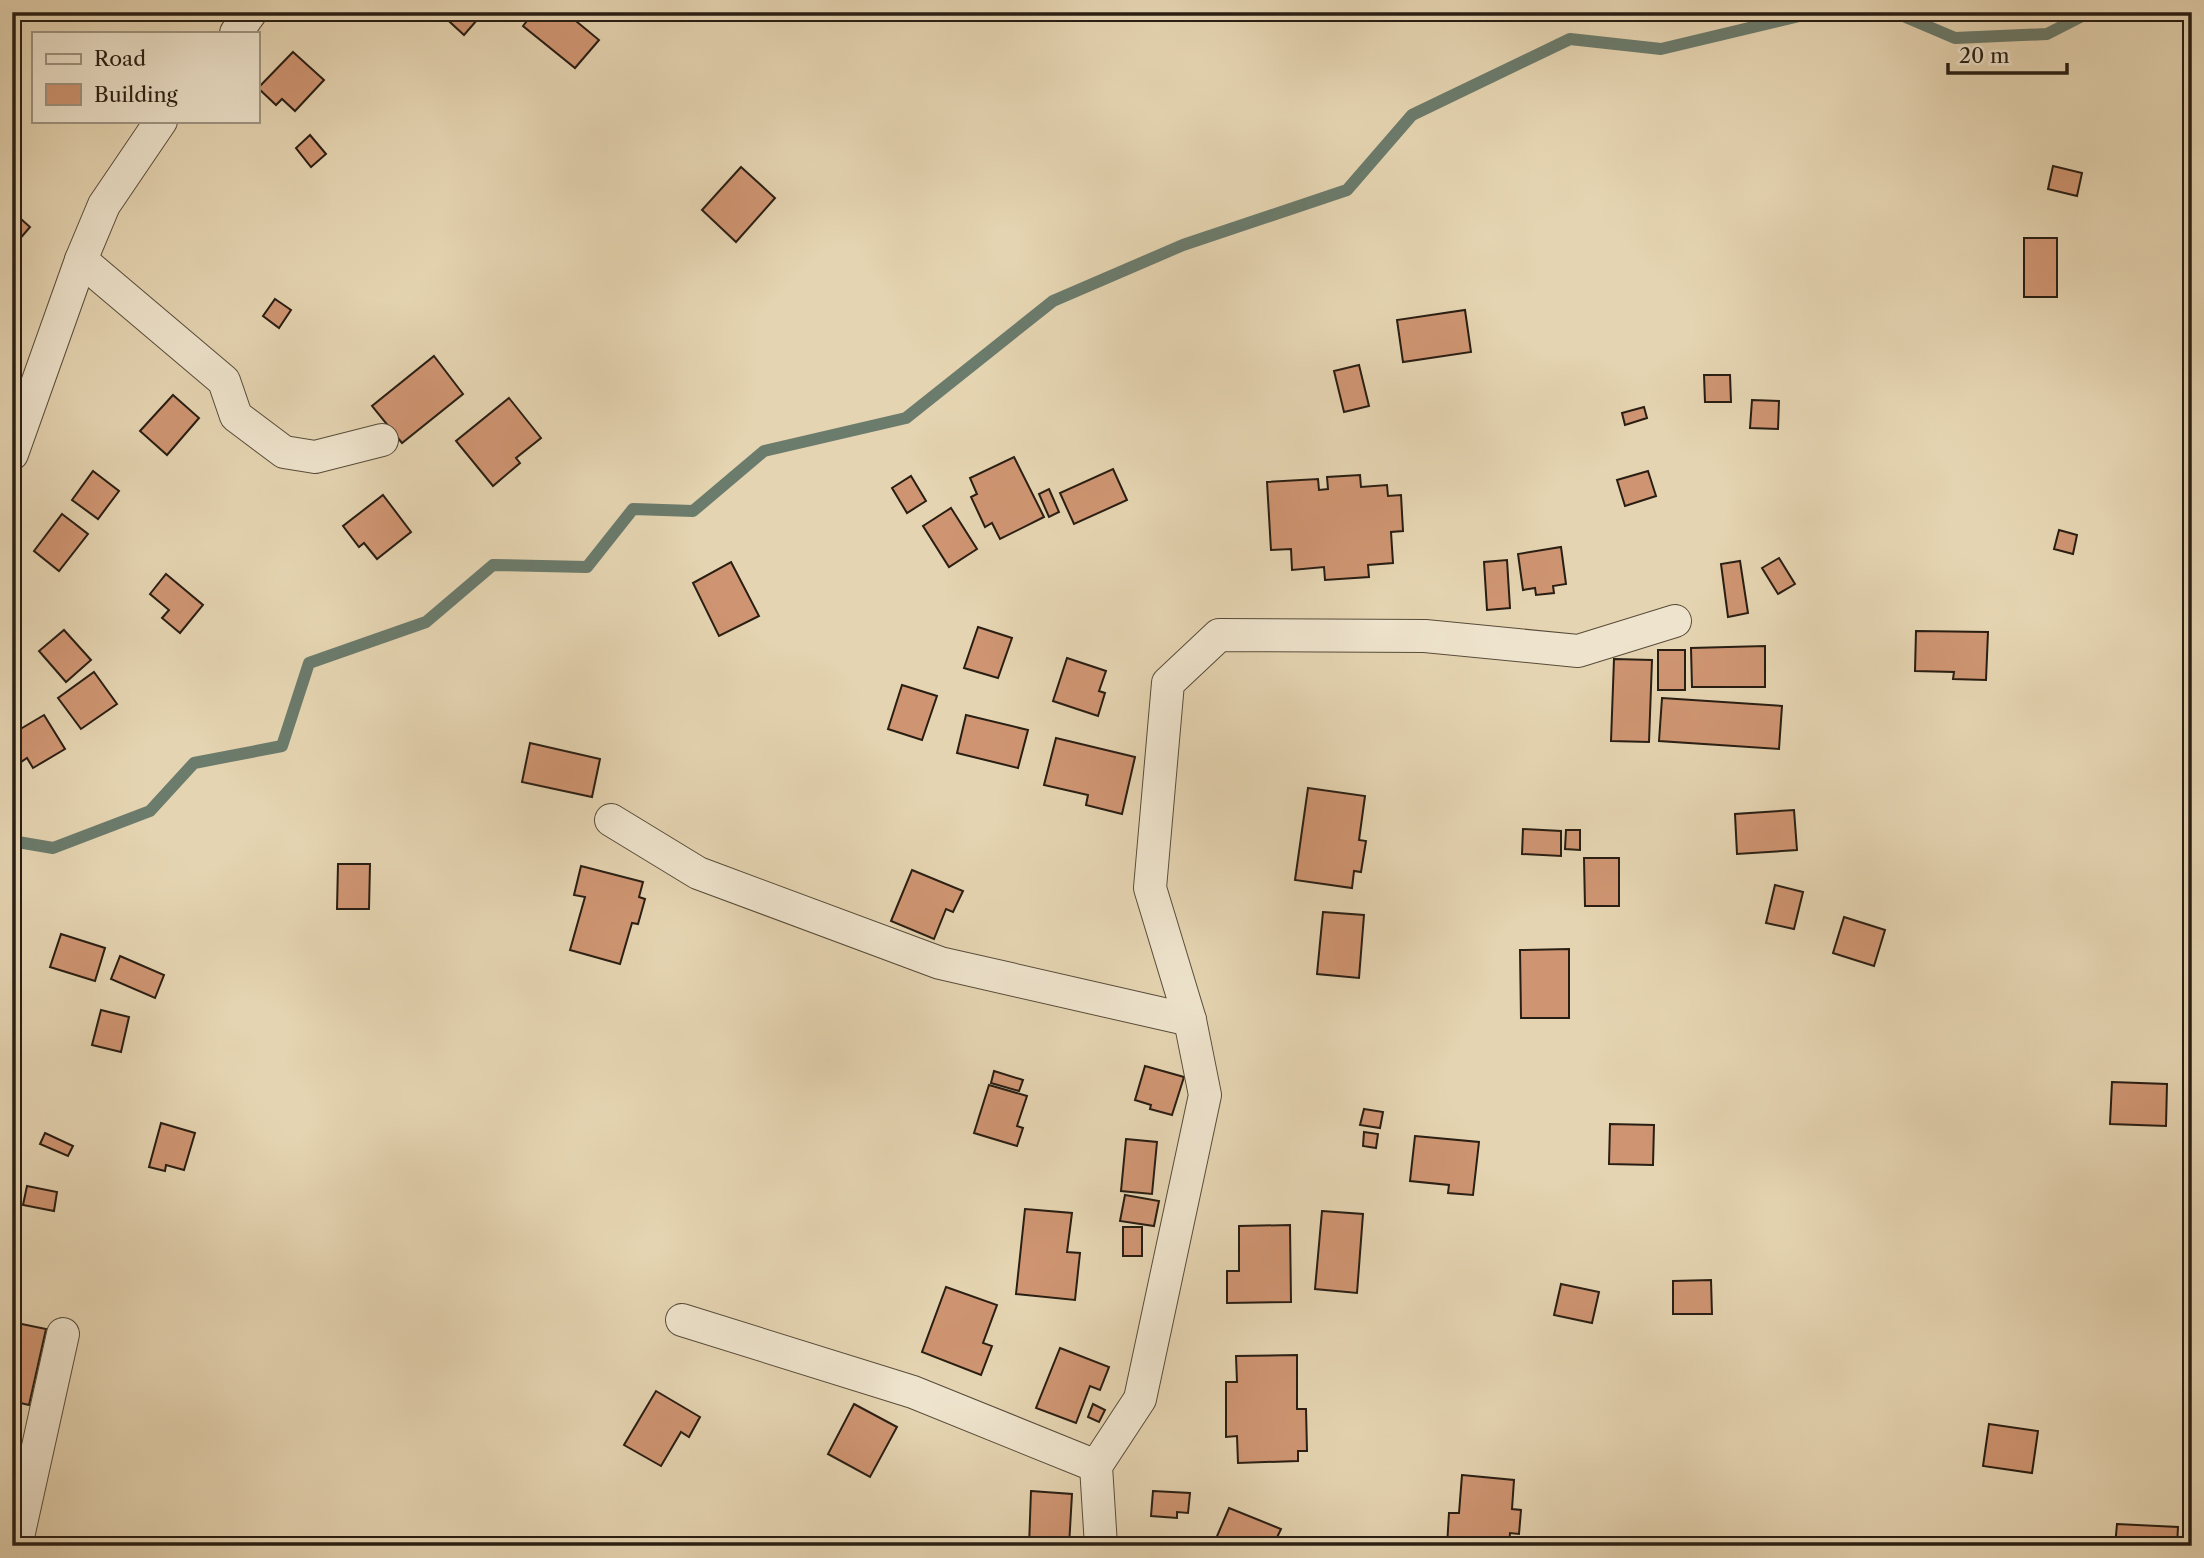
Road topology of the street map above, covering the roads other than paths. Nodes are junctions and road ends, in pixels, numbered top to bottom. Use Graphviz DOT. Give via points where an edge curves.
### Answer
graph roads {
  1 [pos="251,12"];
  2 [pos="237,32"];
  3 [pos="160,122"];
  4 [pos="81,260"];
  5 [pos="382,440"];
  6 [pos="12,454"];
  7 [pos="1675,621"];
  8 [pos="611,820"];
  9 [pos="1190,1020"];
  10 [pos="682,1320"];
  11 [pos="63,1334"];
  12 [pos="1096,1466"];
  13 [pos="16,1546"];
  14 [pos="1101,1546"];
  1 -- 2 [label="street"];
  3 -- 4 [label="street" via="104,205"];
  4 -- 5 [label="street" via="224,381 236,416 284,452 315,457"];
  4 -- 6 [label="street"];
  7 -- 9 [label="street" via="1578,651 1424,636 1219,635 1168,683 1150,888"];
  8 -- 9 [label="street" via="698,873 940,963"];
  9 -- 12 [label="street" via="1205,1095 1140,1399"];
  10 -- 12 [label="street" via="913,1392"];
  11 -- 13 [label="street"];
  12 -- 14 [label="street"];
}
